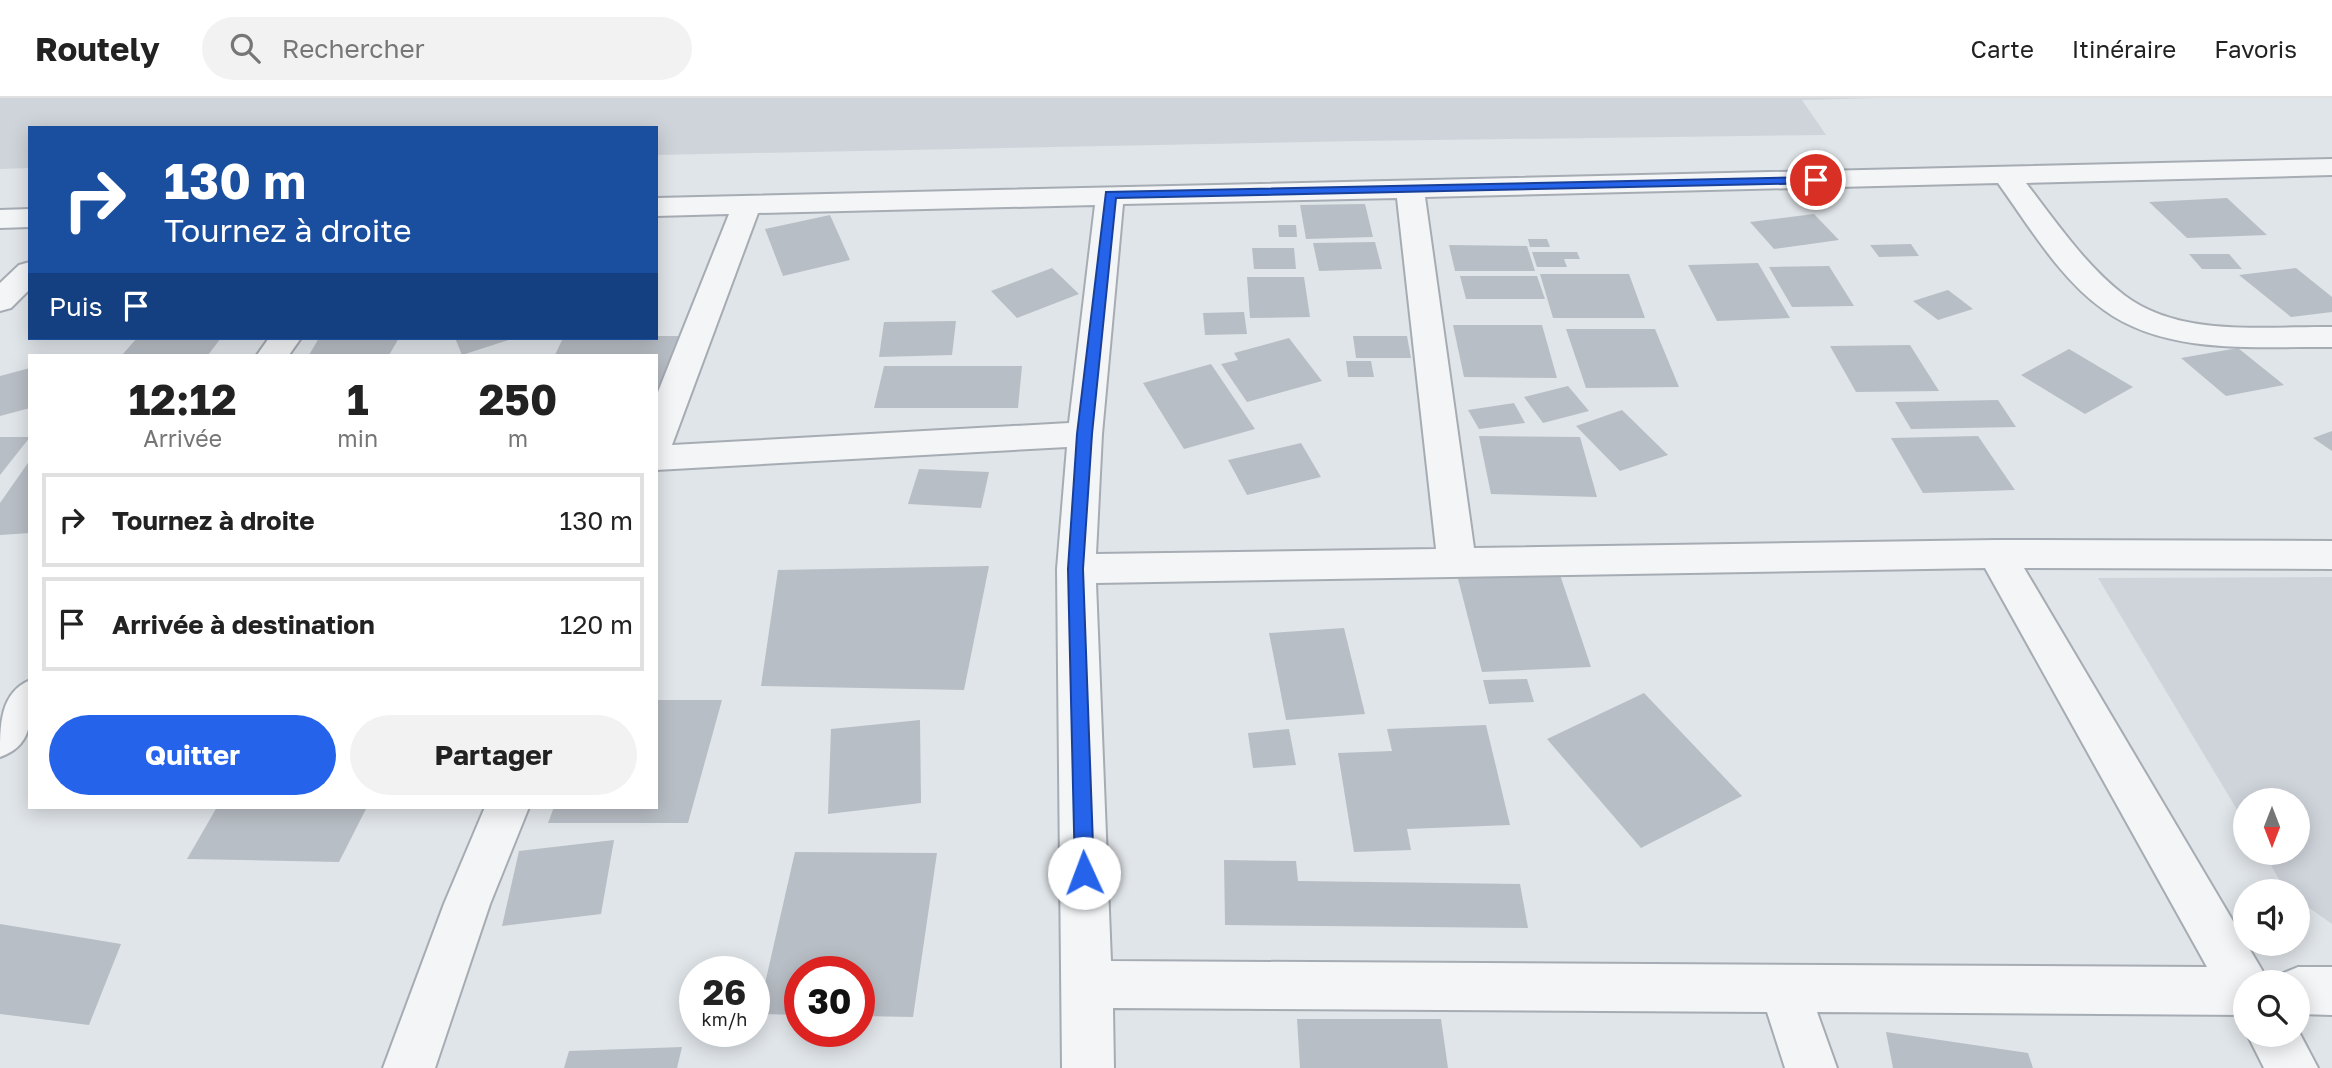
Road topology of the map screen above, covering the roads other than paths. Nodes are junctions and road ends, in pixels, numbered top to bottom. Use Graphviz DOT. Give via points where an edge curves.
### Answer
graph roads {
  1 [pos="2332,167"];
  2 [pos="2006,175"];
  3 [pos="1410,190"];
  4 [pos="1110,195"];
  5 [pos="746,206"];
  6 [pos="658,207"];
  7 [pos="28,218"];
  8 [pos="0,219"];
  9 [pos="28,273"];
  10 [pos="0,301"];
  11 [pos="2332,337"];
  12 [pos="1084,434"];
  13 [pos="658,437"];
  14 [pos="658,458"];
  15 [pos="1996,554"];
  16 [pos="2332,555"];
  17 [pos="1457,563"];
  18 [pos="1076,569"];
  19 [pos="28,701"];
  20 [pos="0,739"];
  21 [pos="506,809"];
  22 [pos="2234,970"];
  23 [pos="1088,984"];
  24 [pos="1784,988"];
  25 [pos="2233,989"];
  26 [pos="2310,991"];
  27 [pos="2332,991"];
  28 [pos="2280,1047"];
  29 [pos="409,1068"];
  30 [pos="1088,1068"];
  31 [pos="1811,1068"];
  32 [pos="2292,1068"];
  1 -- 2 [label="street"];
  2 -- 3 [label="street"];
  2 -- 11 [label="street" via="2055,243 2116,305 2165,328 2198,333"];
  3 -- 4 [label="street"];
  3 -- 17 [label="street"];
  4 -- 5 [label="street"];
  4 -- 12 [label="street"];
  5 -- 6 [label="street"];
  5 -- 13 [label="street"];
  7 -- 8 [label="street"];
  9 -- 10 [label="street"];
  12 -- 14 [label="street"];
  12 -- 18 [label="street"];
  15 -- 16 [label="street"];
  15 -- 17 [label="street"];
  15 -- 22 [label="street"];
  17 -- 18 [label="street"];
  18 -- 23 [label="street"];
  19 -- 20 [label="street"];
  21 -- 29 [label="street"];
  23 -- 24 [label="street"];
  23 -- 30 [label="street"];
  24 -- 25 [label="street"];
  24 -- 31 [label="street"];
  26 -- 27 [label="street"];
  28 -- 32 [label="street"];
}
